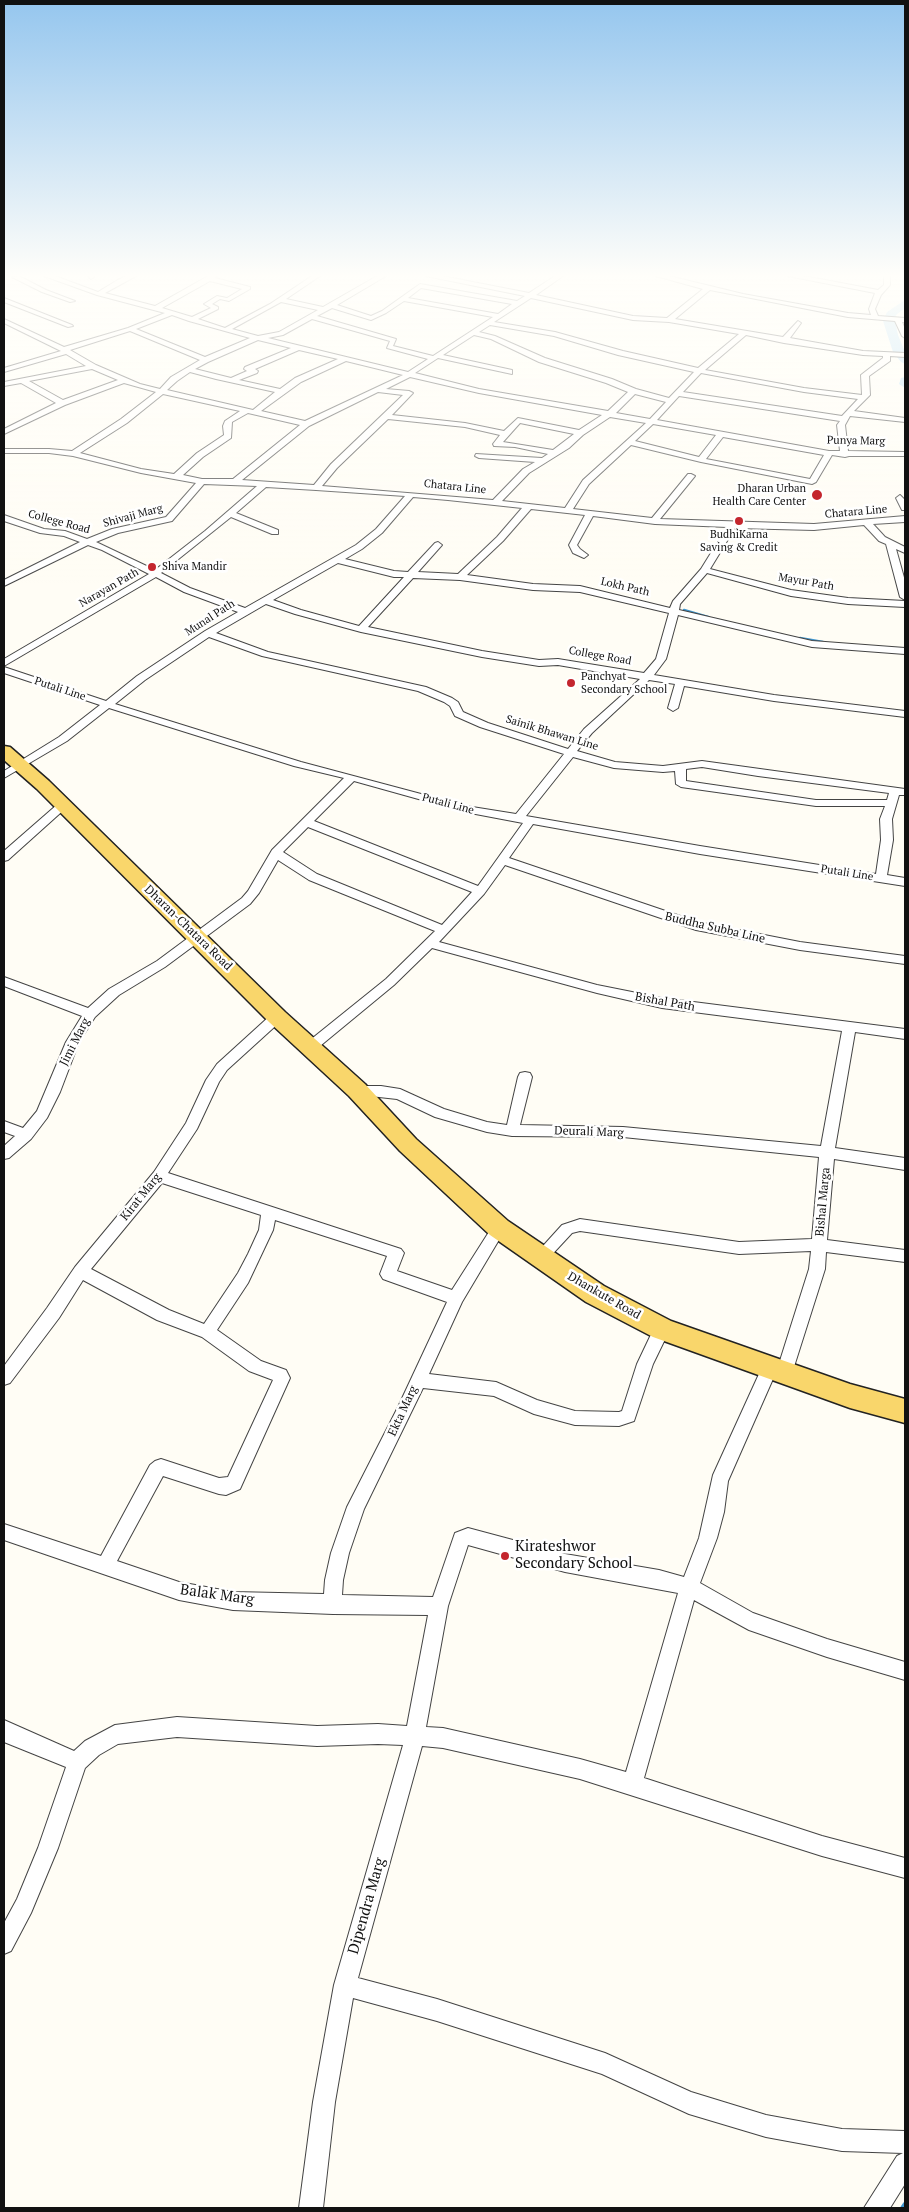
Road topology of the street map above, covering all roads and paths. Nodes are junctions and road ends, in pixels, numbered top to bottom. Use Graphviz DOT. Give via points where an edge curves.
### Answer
graph roads {
  1 [pos="33,379"];
  2 [pos="119,379"];
  3 [pos="174,379"];
  4 [pos="229,379"];
  5 [pos="300,379"];
  6 [pos="399,379"];
  7 [pos="430,379"];
  8 [pos="603,379"];
  9 [pos="692,379"];
  10 [pos="744,379"];
  11 [pos="866,379"];
  12 [pos="232,380"];
  13 [pos="24,381"];
  14 [pos="123,381"];
  15 [pos="4,384"];
  16 [pos="281,390"];
  17 [pos="377,390"];
  18 [pos="162,391"];
  19 [pos="633,391"];
  20 [pos="679,394"];
  21 [pos="862,397"];
  22 [pos="671,401"];
  23 [pos="62,403"];
  24 [pos="250,412"];
  25 [pos="607,414"];
  26 [pos="846,416"];
  27 [pos="386,417"];
  28 [pos="905,420"];
  29 [pos="650,423"];
  30 [pos="306,424"];
  31 [pos="4,432"];
  32 [pos="580,433"];
  33 [pos="505,434"];
  34 [pos="720,435"];
  35 [pos="629,442"];
  36 [pos="497,444"];
  37 [pos="4,451"];
  38 [pos="554,453"];
  39 [pos="829,453"];
  40 [pos="73,454"];
  41 [pos="905,454"];
  42 [pos="845,455"];
  43 [pos="479,456"];
  44 [pos="494,456"];
  45 [pos="542,460"];
  46 [pos="701,460"];
  47 [pos="691,476"];
  48 [pos="176,477"];
  49 [pos="202,481"];
  50 [pos="235,482"];
  51 [pos="264,484"];
  52 [pos="316,488"];
  53 [pos="411,494"];
  54 [pos="900,498"];
  55 [pos="496,502"];
  56 [pos="528,506"];
  57 [pos="905,508"];
  58 [pos="567,512"];
  59 [pos="230,514"];
  60 [pos="590,514"];
  61 [pos="4,518"];
  62 [pos="905,519"];
  63 [pos="655,521"];
  64 [pos="867,523"];
  65 [pos="732,526"];
  66 [pos="275,532"];
  67 [pos="87,542"];
  68 [pos="890,543"];
  69 [pos="438,546"];
  70 [pos="905,550"];
  71 [pos="584,555"];
  72 [pos="338,560"];
  73 [pos="705,570"];
  74 [pos="155,574"];
  75 [pos="411,575"];
  76 [pos="460,577"];
  77 [pos="4,583"];
  78 [pos="905,597"];
  79 [pos="265,600"];
  80 [pos="905,604"];
  81 [pos="673,610"];
  82 [pos="243,612"];
  83 [pos="360,629"];
  84 [pos="208,633"];
  85 [pos="905,651"];
  86 [pos="4,663"];
  87 [pos="4,670"];
  88 [pos="646,678"];
  89 [pos="680,684"];
  90 [pos="107,704"];
  91 [pos="673,708"];
  92 [pos="905,714"];
  93 [pos="4,750"];
  94 [pos="570,753"];
  95 [pos="21,765"];
  96 [pos="680,766"];
  97 [pos="4,775"];
  98 [pos="352,777"];
  99 [pos="900,791"];
  100 [pos="892,803"];
  101 [pos="63,805"];
  102 [pos="524,820"];
  103 [pos="306,822"];
  104 [pos="276,853"];
  105 [pos="4,857"];
  106 [pos="502,860"];
  107 [pos="882,878"];
  108 [pos="905,882"];
  109 [pos="480,891"];
  110 [pos="444,930"];
  111 [pos="198,938"];
  112 [pos="430,944"];
  113 [pos="905,960"];
  114 [pos="4,981"];
  115 [pos="90,1014"];
  116 [pos="277,1018"];
  117 [pos="850,1028"];
  118 [pos="905,1034"];
  119 [pos="309,1048"];
  120 [pos="525,1077"];
  121 [pos="357,1090"];
  122 [pos="4,1126"];
  123 [pos="512,1131"];
  124 [pos="26,1135"];
  125 [pos="827,1152"];
  126 [pos="4,1154"];
  127 [pos="905,1164"];
  128 [pos="159,1176"];
  129 [pos="269,1211"];
  130 [pos="499,1228"];
  131 [pos="819,1245"];
  132 [pos="905,1256"];
  133 [pos="541,1257"];
  134 [pos="80,1271"];
  135 [pos="455,1298"];
  136 [pos="662,1329"];
  137 [pos="208,1332"];
  138 [pos="777,1371"];
  139 [pos="4,1378"];
  140 [pos="417,1380"];
  141 [pos="905,1411"];
  142 [pos="4,1532"];
  143 [pos="105,1566"];
  144 [pos="688,1587"];
  145 [pos="333,1605"];
  146 [pos="439,1606"];
  147 [pos="905,1671"];
  148 [pos="4,1730"];
  149 [pos="415,1736"];
  150 [pos="77,1762"];
  151 [pos="632,1784"];
  152 [pos="905,1868"];
  153 [pos="4,1944"];
  154 [pos="345,1985"];
  155 [pos="905,2142"];
  156 [pos="905,2164"];
  157 [pos="311,2208"];
  158 [pos="876,2208"];
  1 -- 13 [label="street"];
  2 -- 14 [label="street"];
  3 -- 18 [label="street"];
  4 -- 12 [label="street"];
  5 -- 16 [label="street"];
  6 -- 17 [label="street"];
  7 -- 25 [label="street, Punya Marg"];
  8 -- 19 [label="street"];
  9 -- 20 [label="street"];
  10 -- 21 [label="street"];
  11 -- 21 [label="street" via="867,391"];
  12 -- 16 [label="street"];
  13 -- 15 [label="street"];
  13 -- 23 [label="street"];
  14 -- 18 [label="street"];
  14 -- 23 [label="street"];
  16 -- 24 [label="street"];
  17 -- 27 [label="street" via="409,393"];
  17 -- 30 [label="street"];
  18 -- 24 [label="street"];
  18 -- 40 [label="street" via="124,421"];
  19 -- 22 [label="street"];
  19 -- 25 [label="street"];
  20 -- 22 [label="street"];
  20 -- 26 [label="street"];
  21 -- 26 [label="street"];
  22 -- 29 [label="street"];
  23 -- 31 [label="street"];
  24 -- 30 [label="street"];
  24 -- 48 [label="street" via="229,421 226,426 228,436"];
  25 -- 29 [label="street, Punya Marg"];
  25 -- 32 [label="street"];
  26 -- 28 [label="street"];
  26 -- 42 [label="street" via="841,425"];
  27 -- 33 [label="street" via="465,425"];
  27 -- 52 [label="street" via="334,466"];
  29 -- 34 [label="street, Punya Marg"];
  29 -- 35 [label="street"];
  30 -- 50 [label="street"];
  32 -- 33 [label="street" via="518,420"];
  32 -- 38 [label="street"];
  33 -- 36 [label="street"];
  34 -- 39 [label="street, Punya Marg"];
  34 -- 46 [label="street"];
  35 -- 46 [label="street"];
  35 -- 58 [label="street" via="586,482"];
  36 -- 38 [label="street"];
  36 -- 44 [label="street"];
  37 -- 40 [label="street, Chatara Line"];
  38 -- 45 [label="street"];
  39 -- 42 [label="street, Punya Marg"];
  39 -- 46 [label="street" via="812,482"];
  40 -- 48 [label="street, Chatara Line"];
  41 -- 42 [label="street, Punya Marg"];
  43 -- 44 [label="street"];
  44 -- 45 [label="street"];
  45 -- 55 [label="street" via="526,471"];
  47 -- 63 [label="street"];
  48 -- 49 [label="street, Chatara Line"];
  49 -- 50 [label="street, Chatara Line"];
  49 -- 67 [label="street, Shivaji Marg" via="169,519 137,524"];
  50 -- 51 [label="street, Chatara Line"];
  51 -- 52 [label="street, Chatara Line"];
  51 -- 59 [label="street, Narayan Path"];
  52 -- 53 [label="street, Chatara Line"];
  53 -- 55 [label="street, Chatara Line"];
  53 -- 72 [label="street, Munal Path" via="379,531"];
  54 -- 57 [label="street"];
  55 -- 56 [label="street, Chatara Line"];
  56 -- 58 [label="street, Chatara Line"];
  56 -- 76 [label="street" via="500,539"];
  58 -- 60 [label="street, Chatara Line"];
  59 -- 66 [label="street"];
  59 -- 74 [label="street, Narayan Path"];
  60 -- 63 [label="street, Chatara Line"];
  60 -- 71 [label="street" via="573,545"];
  61 -- 67 [label="street, College Road"];
  62 -- 64 [label="street, Chatara Line"];
  63 -- 65 [label="street, Chatara Line"];
  64 -- 65 [label="street, Chatara Line" via="814,527"];
  64 -- 68 [label="street" via="874,533"];
  65 -- 73 [label="street"];
  67 -- 74 [label="street, College Road"];
  67 -- 77 [label="street, Shivaji Marg"];
  68 -- 70 [label="street"];
  68 -- 78 [label="street"];
  69 -- 75 [label="street"];
  72 -- 75 [label="street, Lokh Path" via="374,570"];
  72 -- 79 [label="street, Munal Path"];
  73 -- 80 [label="street, Mayur Path" via="791,593"];
  73 -- 81 [label="street" via="683,593"];
  74 -- 82 [label="street, College Road"];
  74 -- 86 [label="street, Narayan Path"];
  75 -- 76 [label="street, Lokh Path"];
  75 -- 83 [label="street"];
  76 -- 81 [label="street, Lokh Path" via="533,587 580,589"];
  79 -- 82 [label="street, Munal Path"];
  79 -- 83 [label="street, College Road"];
  81 -- 85 [label="street, Lokh Path" via="812,644"];
  81 -- 88 [label="street" via="661,659"];
  82 -- 84 [label="street, Munal Path"];
  83 -- 88 [label="street, College Road" via="482,654 539,663 558,662"];
  84 -- 90 [label="street, Munal Path"];
  84 -- 94 [label="street, Sainik Bhawan Line" via="264,654 422,689 448,700 459,714 484,725"];
  87 -- 90 [label="street, Putali Line"];
  88 -- 89 [label="street, College Road"];
  88 -- 94 [label="street" via="609,710"];
  89 -- 91 [label="street"];
  89 -- 92 [label="street, College Road"];
  90 -- 95 [label="street, Munal Path" via="63,739"];
  90 -- 98 [label="street, Putali Line" via="298,764"];
  93 -- 95 [label="main road, Dharan-Chatara Road"];
  94 -- 96 [label="street, Sainik Bhawan Line" via="614,766 663,770"];
  94 -- 102 [label="street"];
  95 -- 97 [label="street, Munal Path"];
  95 -- 101 [label="main road, Dharan-Chatara Road"];
  96 -- 99 [label="street, Sainik Bhawan Line" via="702,764"];
  96 -- 100 [label="street" via="680,782 686,786 816,803"];
  98 -- 102 [label="street, Putali Line" via="465,809"];
  98 -- 103 [label="street, Jimi Marg"];
  99 -- 100 [label="street"];
  100 -- 107 [label="street" via="886,818"];
  101 -- 105 [label="street"];
  101 -- 111 [label="main road, Dharan-Chatara Road"];
  102 -- 106 [label="street"];
  102 -- 107 [label="street, Putali Line"];
  103 -- 104 [label="street, Jimi Marg"];
  103 -- 109 [label="street"];
  104 -- 110 [label="street" via="313,878"];
  104 -- 111 [label="street, Jimi Marg" via="246,902"];
  106 -- 109 [label="street"];
  106 -- 113 [label="street, Buddha Subba Line" via="696,926 800,946"];
  107 -- 108 [label="street, Putali Line"];
  109 -- 110 [label="street"];
  110 -- 112 [label="street"];
  111 -- 115 [label="street, Jimi Marg" via="114,992"];
  111 -- 116 [label="main road, Dharan-Chatara Road"];
  112 -- 117 [label="street, Bishal Path" via="662,1003"];
  112 -- 119 [label="street" via="390,982"];
  114 -- 115 [label="street"];
  115 -- 124 [label="street, Jimi Marg" via="73,1042 42,1114"];
  116 -- 119 [label="main road, Dharan-Chatara Road"];
  116 -- 128 [label="street, Kirat Marg" via="222,1067 192,1125"];
  117 -- 118 [label="street, Bishal Path"];
  117 -- 125 [label="street, Bishal Marga"];
  119 -- 121 [label="main road, Dharan-Chatara Road"];
  120 -- 123 [label="street"];
  121 -- 123 [label="street, Deurali Marg" via="400,1094 440,1113"];
  121 -- 130 [label="main road, Dhankute Road" via="408,1145"];
  122 -- 124 [label="street"];
  123 -- 125 [label="street, Deurali Marg" via="623,1132"];
  124 -- 126 [label="street, Jimi Marg"];
  125 -- 127 [label="street, Deurali Marg"];
  125 -- 131 [label="street, Bishal Marga"];
  128 -- 129 [label="street"];
  128 -- 134 [label="street, Kirat Marg"];
  129 -- 135 [label="street" via="396,1253 388,1274"];
  129 -- 137 [label="street" via="266,1230 255,1255"];
  130 -- 133 [label="main road, Dhankute Road"];
  130 -- 135 [label="street, Ekta Marg"];
  131 -- 132 [label="street"];
  131 -- 133 [label="street" via="739,1248 580,1225 566,1228"];
  131 -- 138 [label="street, Bishal Marga" via="817,1269"];
  133 -- 136 [label="main road, Dhankute Road" via="595,1294"];
  134 -- 137 [label="street" via="163,1316"];
  134 -- 139 [label="street, Kirat Marg" via="53,1314"];
  135 -- 140 [label="street, Ekta Marg"];
  136 -- 138 [label="main road, Dhankute Road"];
  136 -- 140 [label="street" via="628,1416 619,1419 575,1418 534,1408 496,1389"];
  137 -- 143 [label="street" via="255,1366 280,1375 281,1385 234,1483 220,1486 161,1467"];
  138 -- 141 [label="main road, Dhankute Road"];
  138 -- 144 [label="street, Bishal Marga" via="718,1481 708,1538"];
  140 -- 145 [label="street, Ekta Marg" via="356,1507 340,1553"];
  142 -- 143 [label="street, Balak Marg"];
  143 -- 145 [label="street, Balak Marg" via="179,1591 224,1599"];
  144 -- 146 [label="street, Dipendra Marg" via="565,1563 468,1536 461,1538"];
  144 -- 147 [label="street" via="749,1621"];
  144 -- 151 [label="street, Bishal Marga"];
  145 -- 146 [label="street, Balak Marg"];
  146 -- 149 [label="street, Dipendra Marg"];
  148 -- 150 [label="street"];
  149 -- 150 [label="street" via="317,1736 177,1727 115,1735 92,1748"];
  149 -- 151 [label="street" via="443,1738"];
  149 -- 154 [label="street, Dipendra Marg"];
  150 -- 153 [label="street" via="48,1848"];
  151 -- 152 [label="street" via="822,1846"];
  154 -- 155 [label="street" via="437,2010 605,2064 689,2103 766,2126 842,2140"];
  154 -- 157 [label="street, Dipendra Marg" via="324,2102"];
  156 -- 158 [label="street"];
}
